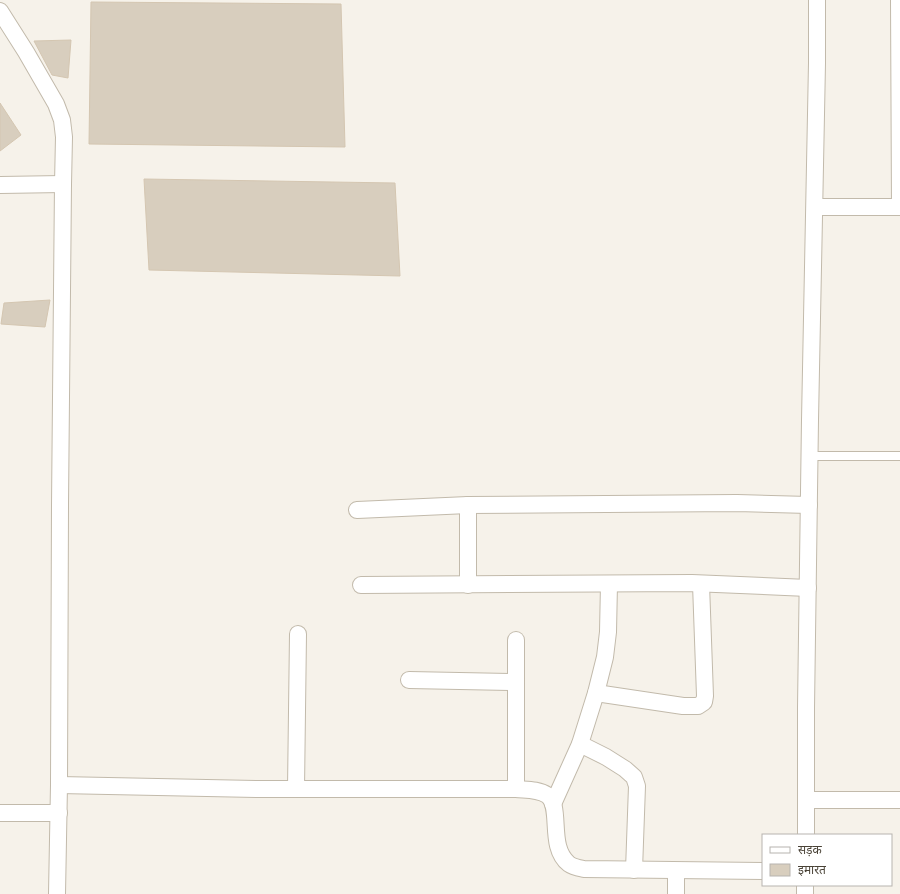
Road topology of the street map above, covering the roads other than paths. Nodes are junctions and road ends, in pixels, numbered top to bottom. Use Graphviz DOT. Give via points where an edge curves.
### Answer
graph roads {
  1 [pos="817,0"];
  2 [pos="898,0"];
  3 [pos="0,10"];
  4 [pos="0,184"];
  5 [pos="63,184"];
  6 [pos="814,207"];
  7 [pos="900,207"];
  8 [pos="810,456"];
  9 [pos="900,456"];
  10 [pos="468,505"];
  11 [pos="809,505"];
  12 [pos="357,510"];
  13 [pos="609,584"];
  14 [pos="701,584"];
  15 [pos="468,585"];
  16 [pos="361,586"];
  17 [pos="808,588"];
  18 [pos="298,634"];
  19 [pos="516,640"];
  20 [pos="409,680"];
  21 [pos="516,682"];
  22 [pos="596,693"];
  23 [pos="580,744"];
  24 [pos="59,785"];
  25 [pos="296,789"];
  26 [pos="516,789"];
  27 [pos="806,800"];
  28 [pos="900,800"];
  29 [pos="553,804"];
  30 [pos="0,813"];
  31 [pos="59,813"];
  32 [pos="806,834"];
  33 [pos="634,870"];
  34 [pos="676,871"];
  35 [pos="762,871"];
  36 [pos="57,894"];
  37 [pos="676,894"];
  1 -- 6 [label="street"];
  2 -- 7 [label="street"];
  3 -- 5 [label="street" via="56,104 62,120"];
  4 -- 5 [label="street"];
  5 -- 24 [label="street"];
  6 -- 7 [label="street"];
  6 -- 8 [label="street"];
  8 -- 9 [label="lane"];
  8 -- 11 [label="street"];
  10 -- 11 [label="street"];
  10 -- 12 [label="street"];
  10 -- 15 [label="street"];
  11 -- 17 [label="street"];
  13 -- 14 [label="street"];
  13 -- 15 [label="street"];
  13 -- 22 [label="street" via="608,632"];
  14 -- 17 [label="street"];
  14 -- 22 [label="street" via="704,702 698,706 683,706"];
  15 -- 16 [label="street"];
  17 -- 27 [label="street"];
  18 -- 25 [label="street"];
  19 -- 21 [label="street"];
  20 -- 21 [label="street"];
  21 -- 26 [label="street"];
  22 -- 23 [label="street"];
  23 -- 29 [label="street"];
  23 -- 33 [label="street" via="606,757 634,777 637,786"];
  24 -- 25 [label="street"];
  24 -- 31 [label="street"];
  25 -- 26 [label="street"];
  26 -- 29 [label="street" via="540,791 548,796"];
  27 -- 28 [label="street"];
  27 -- 32 [label="street"];
  29 -- 33 [label="street" via="557,846 562,857 570,865 584,869"];
  30 -- 31 [label="street"];
  31 -- 36 [label="street"];
  33 -- 34 [label="street"];
  34 -- 35 [label="street"];
  34 -- 37 [label="street"];
}
